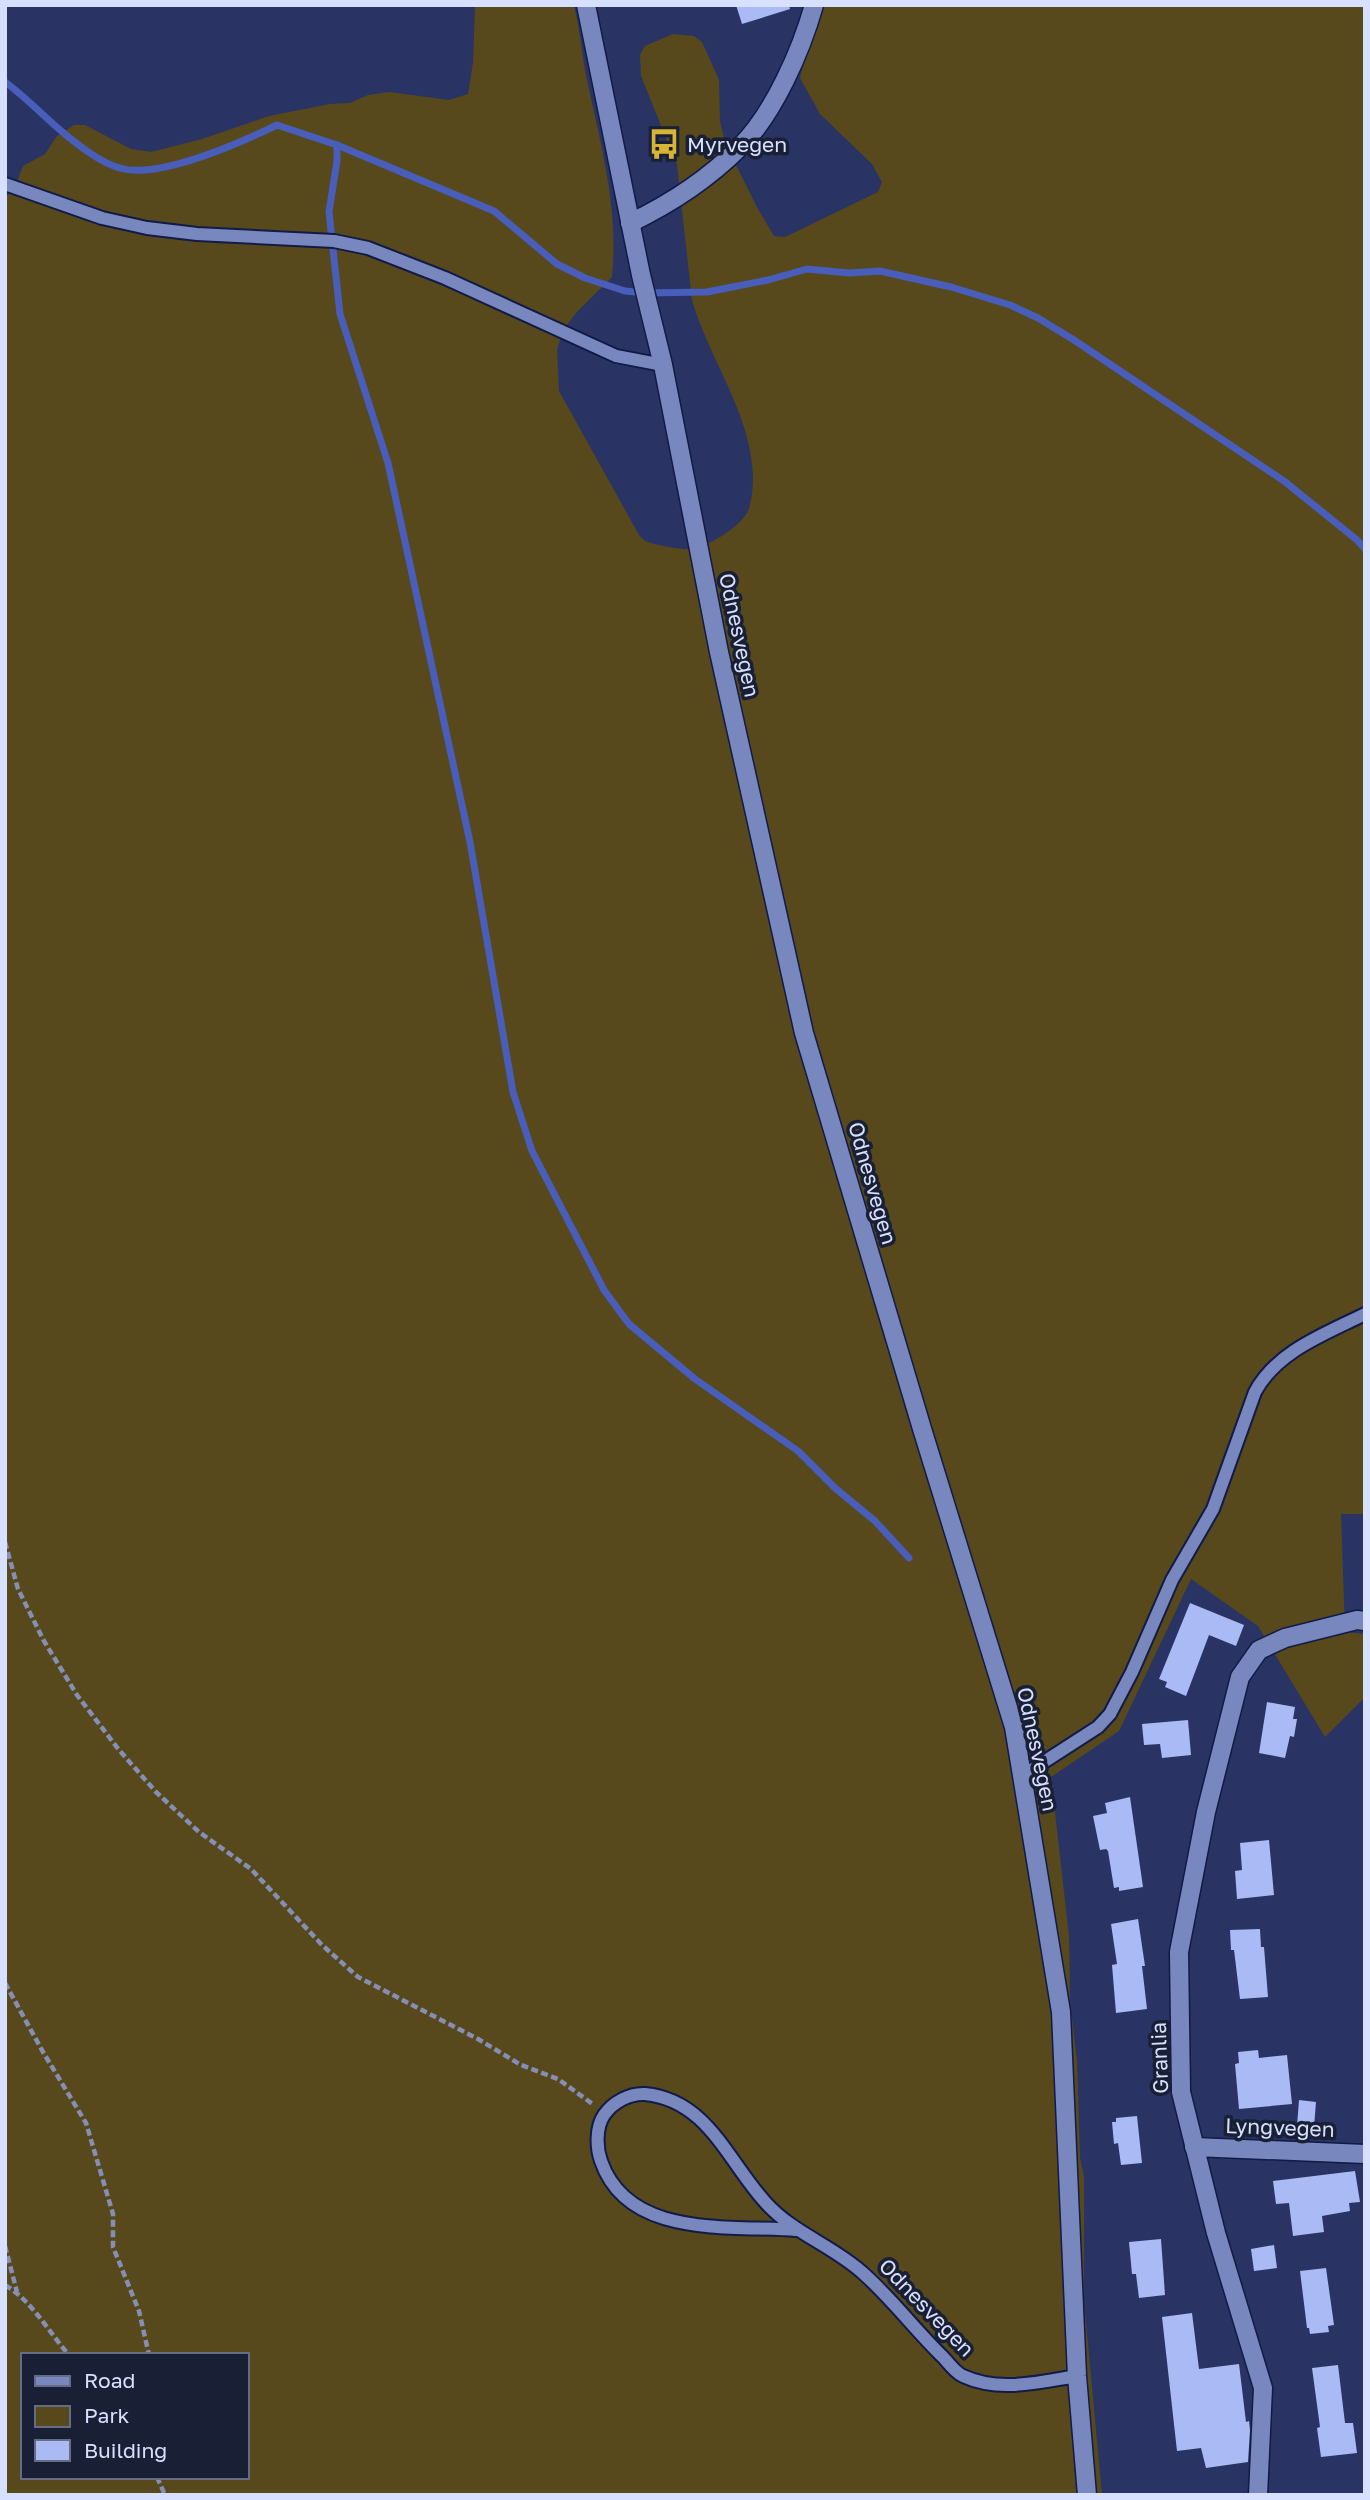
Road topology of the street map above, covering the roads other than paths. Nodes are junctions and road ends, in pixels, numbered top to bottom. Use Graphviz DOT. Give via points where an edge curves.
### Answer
graph roads {
  1 [pos="586,5"];
  2 [pos="814,5"];
  3 [pos="5,184"];
  4 [pos="630,223"];
  5 [pos="663,365"];
  6 [pos="1365,1314"];
  7 [pos="1365,1622"];
  8 [pos="1023,1776"];
  9 [pos="1194,2147"];
  10 [pos="1365,2154"];
  11 [pos="796,2230"];
  12 [pos="1077,2376"];
  13 [pos="1087,2495"];
  14 [pos="1258,2495"];
  1 -- 4 [label="main road, Odnesvegen"];
  2 -- 4 [label="main road" via="772,103 741,145 663,207"];
  3 -- 5 [label="lane" via="102,218 147,228 321,239 368,248 616,356"];
  4 -- 5 [label="main road, Odnesvegen"];
  5 -- 8 [label="main road, Odnesvegen" via="719,652 804,1032 1014,1727"];
  6 -- 8 [label="lane" via="1289,1354 1262,1379 1213,1509 1172,1580 1110,1714 1098,1727"];
  7 -- 9 [label="main road, Granlia" via="1357,1620 1284,1638 1259,1650 1240,1677 1206,1812 1179,1952 1181,2092"];
  8 -- 12 [label="main road, Odnesvegen" via="1060,2012"];
  9 -- 10 [label="main road, Lyngvegen"];
  9 -- 14 [label="main road, Granlia" via="1263,2388"];
  11 -- 11 [label="lane, Odnesvegen" via="766,2204 689,2108 666,2098 637,2094 605,2113 598,2152 613,2184 627,2200 655,2216 692,2226"];
  11 -- 12 [label="lane, Odnesvegen" via="863,2272 962,2376 1008,2387"];
  12 -- 13 [label="main road, Odnesvegen"];
}
